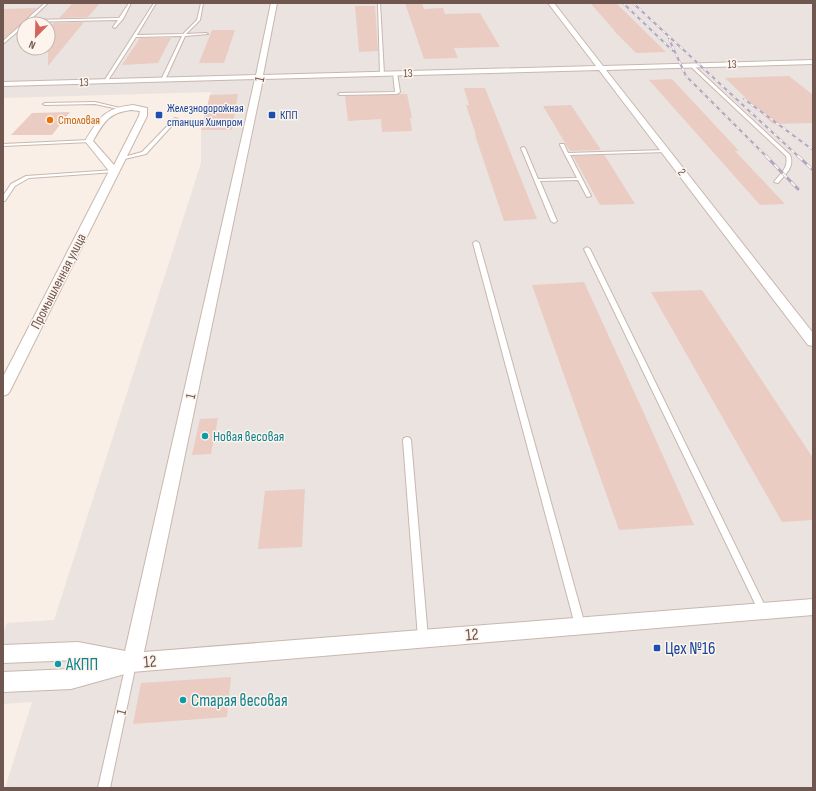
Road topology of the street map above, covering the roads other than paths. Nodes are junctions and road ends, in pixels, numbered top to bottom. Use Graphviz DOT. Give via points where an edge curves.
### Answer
graph roads {
  1 [pos="48,3"];
  2 [pos="130,3"];
  3 [pos="155,3"];
  4 [pos="202,3"];
  5 [pos="274,3"];
  6 [pos="379,3"];
  7 [pos="551,3"];
  8 [pos="34,16"];
  9 [pos="121,19"];
  10 [pos="56,20"];
  11 [pos="115,27"];
  12 [pos="16,32"];
  13 [pos="184,34"];
  14 [pos="206,34"];
  15 [pos="135,36"];
  16 [pos="3,44"];
  17 [pos="813,62"];
  18 [pos="691,66"];
  19 [pos="602,68"];
  20 [pos="382,74"];
  21 [pos="395,74"];
  22 [pos="260,77"];
  23 [pos="164,80"];
  24 [pos="106,81"];
  25 [pos="3,84"];
  26 [pos="340,94"];
  27 [pos="45,104"];
  28 [pos="118,108"];
  29 [pos="176,119"];
  30 [pos="89,141"];
  31 [pos="3,145"];
  32 [pos="562,145"];
  33 [pos="523,148"];
  34 [pos="666,151"];
  35 [pos="567,154"];
  36 [pos="122,159"];
  37 [pos="114,171"];
  38 [pos="580,179"];
  39 [pos="537,180"];
  40 [pos="776,182"];
  41 [pos="589,196"];
  42 [pos="3,200"];
  43 [pos="554,221"];
  44 [pos="476,243"];
  45 [pos="587,249"];
  46 [pos="813,342"];
  47 [pos="3,391"];
  48 [pos="407,440"];
  49 [pos="813,608"];
  50 [pos="763,611"];
  51 [pos="580,626"];
  52 [pos="423,639"];
  53 [pos="3,654"];
  54 [pos="132,662"];
  55 [pos="3,682"];
  56 [pos="104,788"];
  1 -- 8 [label="lane"];
  2 -- 9 [label="lane"];
  3 -- 15 [label="lane"];
  4 -- 13 [label="lane" via="198,20"];
  5 -- 22 [label="street, 1"];
  6 -- 20 [label="lane"];
  7 -- 19 [label="street, 2"];
  9 -- 10 [label="lane"];
  9 -- 11 [label="lane"];
  12 -- 16 [label="lane"];
  13 -- 14 [label="lane"];
  13 -- 15 [label="lane"];
  13 -- 23 [label="lane"];
  15 -- 24 [label="lane"];
  17 -- 18 [label="street, 13"];
  18 -- 19 [label="street, 13"];
  18 -- 40 [label="lane" via="788,156 790,165"];
  19 -- 21 [label="street, 13"];
  19 -- 34 [label="street, 2"];
  20 -- 21 [label="street, 13"];
  20 -- 22 [label="street, 13"];
  21 -- 26 [label="lane" via="398,92 396,93"];
  22 -- 23 [label="street, 13"];
  22 -- 54 [label="street, 1"];
  23 -- 24 [label="street, 13"];
  24 -- 25 [label="street, 13"];
  27 -- 28 [label="lane" via="95,103"];
  28 -- 30 [label="street" via="108,113"];
  28 -- 36 [label="street, Промышленная улица" via="144,110 144,116"];
  29 -- 36 [label="lane" via="144,153"];
  30 -- 31 [label="lane"];
  30 -- 37 [label="street"];
  32 -- 35 [label="lane"];
  33 -- 39 [label="lane"];
  34 -- 35 [label="lane"];
  34 -- 46 [label="street, 2"];
  35 -- 38 [label="lane"];
  36 -- 37 [label="street, Промышленная улица"];
  37 -- 42 [label="lane" via="28,177 13,185"];
  37 -- 47 [label="street, Промышленная улица"];
  38 -- 39 [label="lane"];
  38 -- 41 [label="lane"];
  39 -- 43 [label="lane"];
  44 -- 51 [label="lane"];
  45 -- 50 [label="lane"];
  48 -- 52 [label="lane"];
  49 -- 50 [label="street, 12"];
  50 -- 51 [label="street, 12"];
  51 -- 52 [label="street, 12"];
  52 -- 54 [label="street, 12"];
  53 -- 54 [label="street" via="78,651"];
  54 -- 55 [label="street" via="71,679"];
  54 -- 56 [label="lane, 1"];
}
